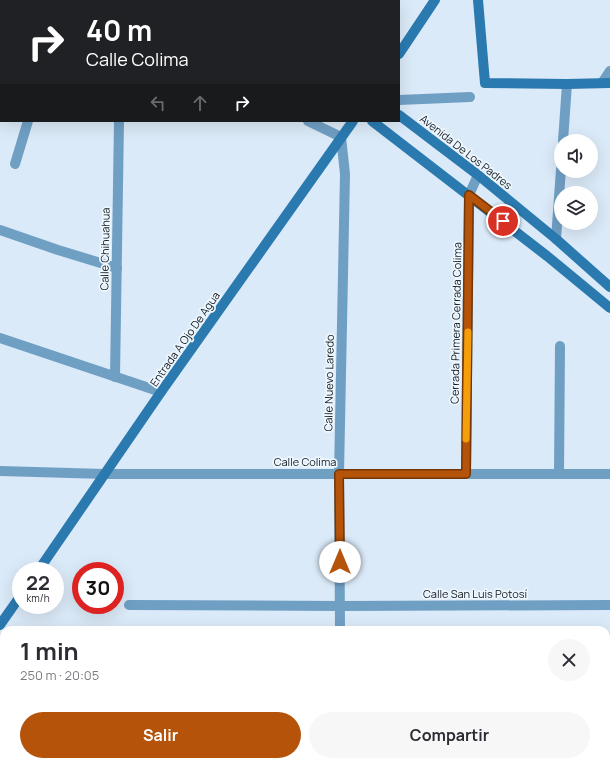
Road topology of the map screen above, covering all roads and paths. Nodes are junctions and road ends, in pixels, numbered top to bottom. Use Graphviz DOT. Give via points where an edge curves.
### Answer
graph roads {
  1 [pos="435,0"];
  2 [pos="478,0"];
  3 [pos="400,52"];
  4 [pos="610,71"];
  5 [pos="606,83"];
  6 [pos="567,84"];
  7 [pos="470,97"];
  8 [pos="400,100"];
  9 [pos="400,116"];
  10 [pos="28,122"];
  11 [pos="120,122"];
  12 [pos="310,122"];
  13 [pos="352,122"];
  14 [pos="373,122"];
  15 [pos="563,134"];
  16 [pos="341,137"];
  17 [pos="15,164"];
  18 [pos="478,175"];
  19 [pos="560,178"];
  20 [pos="469,195"];
  21 [pos="0,230"];
  22 [pos="556,239"];
  23 [pos="117,268"];
  24 [pos="610,287"];
  25 [pos="610,308"];
  26 [pos="0,338"];
  27 [pos="560,346"];
  28 [pos="115,377"];
  29 [pos="161,392"];
  30 [pos="0,471"];
  31 [pos="559,473"];
  32 [pos="105,474"];
  33 [pos="339,474"];
  34 [pos="466,474"];
  35 [pos="610,474"];
  36 [pos="44,562"];
  37 [pos="129,605"];
  38 [pos="610,605"];
  39 [pos="340,606"];
  40 [pos="12,608"];
  41 [pos="0,626"];
  42 [pos="340,626"];
  1 -- 3 [label="street"];
  2 -- 6 [label="street" via="485,83"];
  4 -- 5 [label="street"];
  5 -- 6 [label="street"];
  6 -- 15 [label="street"];
  7 -- 8 [label="street"];
  9 -- 18 [label="street, Avenida De Los Padres"];
  10 -- 17 [label="street"];
  11 -- 23 [label="street, Calle Chihuahua"];
  12 -- 16 [label="street"];
  13 -- 16 [label="street, Entrada A Ojo De Agua"];
  14 -- 20 [label="street"];
  16 -- 29 [label="street, Entrada A Ojo De Agua"];
  16 -- 33 [label="street, Calle Nuevo Laredo" via="345,174"];
  18 -- 20 [label="street, Cerrada Primera Cerrada Colima"];
  18 -- 22 [label="street, Avenida De Los Padres"];
  19 -- 22 [label="street"];
  20 -- 25 [label="street"];
  20 -- 34 [label="street, Cerrada Primera Cerrada Colima"];
  21 -- 23 [label="street"];
  22 -- 24 [label="street, Avenida De Los Padres"];
  23 -- 28 [label="street, Calle Chihuahua"];
  26 -- 28 [label="street"];
  27 -- 31 [label="street"];
  28 -- 29 [label="street"];
  29 -- 32 [label="street, Entrada A Ojo De Agua"];
  30 -- 32 [label="street, Calle Colima"];
  31 -- 34 [label="street, Calle Colima"];
  31 -- 35 [label="street, Calle Colima"];
  32 -- 33 [label="street, Calle Colima"];
  32 -- 36 [label="street, Entrada A Ojo De Agua"];
  33 -- 34 [label="street, Calle Colima"];
  33 -- 39 [label="street, Calle Nuevo Laredo"];
  37 -- 39 [label="street, Calle San Luis Potosí"];
  38 -- 39 [label="street, Calle San Luis Potosí"];
  39 -- 42 [label="street, Calle Nuevo Laredo"];
  40 -- 41 [label="street"];
}
